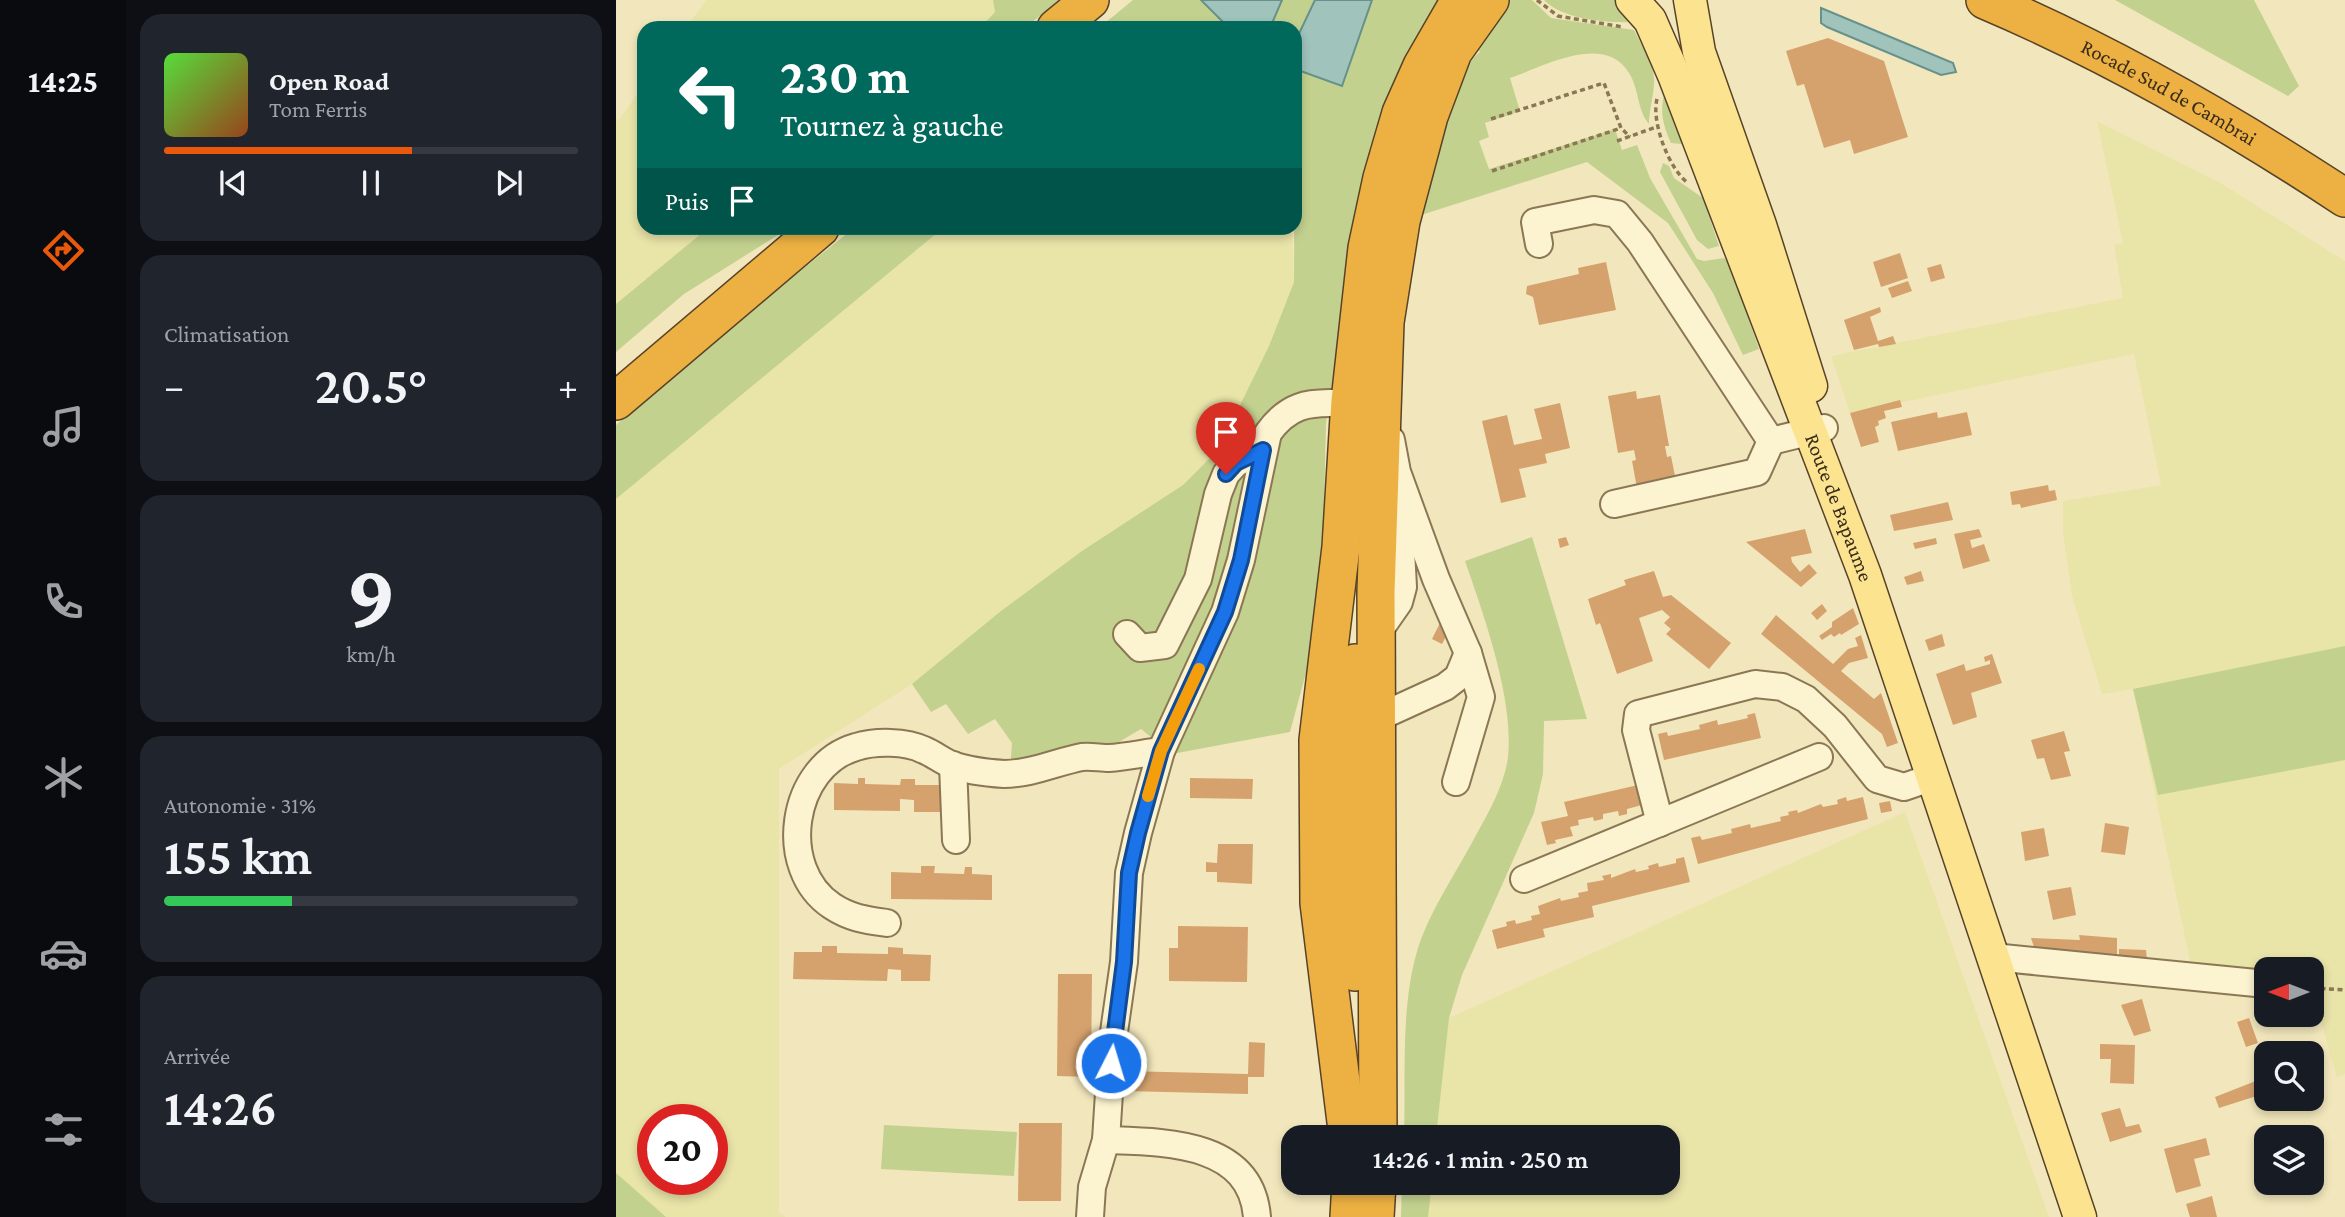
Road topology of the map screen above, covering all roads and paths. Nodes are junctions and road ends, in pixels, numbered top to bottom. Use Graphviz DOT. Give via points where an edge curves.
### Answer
graph roads {
  1 [pos="1090,0"];
  2 [pos="1460,0"];
  3 [pos="1490,0"];
  4 [pos="1537,0"];
  5 [pos="1690,0"];
  6 [pos="1985,0"];
  7 [pos="1632,13"];
  8 [pos="1064,21"];
  9 [pos="1491,119"];
  10 [pos="1659,126"];
  11 [pos="1621,128"];
  12 [pos="1630,137"];
  13 [pos="1617,141"];
  14 [pos="1492,170"];
  15 [pos="1709,170"];
  16 [pos="2345,198"];
  17 [pos="1760,225"];
  18 [pos="812,235"];
  19 [pos="1539,244"];
  20 [pos="616,401"];
  21 [pos="1368,405"];
  22 [pos="1817,430"];
  23 [pos="1772,441"];
  24 [pos="1263,450"];
  25 [pos="1396,472"];
  26 [pos="1614,504"];
  27 [pos="1127,634"];
  28 [pos="1377,635"];
  29 [pos="1468,653"];
  30 [pos="1377,718"];
  31 [pos="1161,751"];
  32 [pos="1819,757"];
  33 [pos="953,765"];
  34 [pos="1933,776"];
  35 [pos="1456,782"];
  36 [pos="1660,823"];
  37 [pos="956,840"];
  38 [pos="1524,879"];
  39 [pos="887,923"];
  40 [pos="1993,957"];
  41 [pos="2254,983"];
  42 [pos="2324,989"];
  43 [pos="2345,990"];
  44 [pos="1366,1125"];
  45 [pos="1368,1125"];
  46 [pos="1103,1151"];
  47 [pos="1350,1195"];
  48 [pos="1376,1195"];
  49 [pos="1090,1217"];
  50 [pos="1104,1217"];
  51 [pos="1257,1217"];
  52 [pos="1349,1217"];
  53 [pos="1375,1217"];
  54 [pos="2080,1217"];
  1 -- 8 [label="highway"];
  2 -- 21 [label="highway" via="1401,113 1382,178 1367,248"];
  3 -- 21 [label="highway" via="1453,52 1429,116 1401,220"];
  4 -- 7 [label="path" via="1558,16 1613,27"];
  5 -- 17 [label="main road, Route de Bapaume" via="1699,52"];
  6 -- 16 [label="highway, Rocade Sud de Cambrai" via="2118,62 2251,136"];
  7 -- 15 [label="main road, Route de Bapaume" via="1656,31"];
  9 -- 11 [label="path" via="1604,83"];
  10 -- 12 [label="path"];
  11 -- 12 [label="path"];
  11 -- 14 [label="path"];
  12 -- 13 [label="path"];
  15 -- 17 [label="main road" via="1740,217"];
  15 -- 22 [label="main road, Route de Bapaume"];
  17 -- 22 [label="main road, Route de Bapaume"];
  18 -- 20 [label="highway"];
  19 -- 23 [label="street" via="1535,222 1594,211 1617,214"];
  21 -- 24 [label="street" via="1317,402 1296,407 1278,419"];
  21 -- 25 [label="street"];
  21 -- 28 [label="highway"];
  21 -- 44 [label="highway" via="1341,547 1318,740 1319,904"];
  22 -- 23 [label="street"];
  22 -- 34 [label="main road, Route de Bapaume"];
  23 -- 26 [label="street" via="1757,472"];
  24 -- 27 [label="street" via="1236,463 1226,474 1198,579 1165,645 1140,648"];
  24 -- 31 [label="street" via="1241,560 1225,612"];
  25 -- 28 [label="street" via="1403,587 1399,602"];
  25 -- 29 [label="street"];
  28 -- 30 [label="highway"];
  29 -- 30 [label="street" via="1458,677 1445,687"];
  29 -- 35 [label="street" via="1482,697"];
  30 -- 45 [label="highway"];
  31 -- 33 [label="street" via="1085,757 1004,774"];
  31 -- 46 [label="street" via="1129,873"];
  32 -- 36 [label="street"];
  33 -- 37 [label="street"];
  33 -- 39 [label="street" via="921,748 881,743 854,747 827,764 811,784 799,813 800,868 830,905 855,919"];
  34 -- 36 [label="street" via="1904,787 1877,779 1835,726 1806,699 1782,687 1755,684 1638,714 1636,730"];
  34 -- 40 [label="main road, Route de Bapaume"];
  36 -- 38 [label="street"];
  40 -- 41 [label="street"];
  40 -- 54 [label="main road, Route de Bapaume"];
  42 -- 43 [label="path"];
  46 -- 49 [label="street" via="1092,1187"];
  46 -- 50 [label="street"];
  46 -- 51 [label="street" via="1171,1143 1219,1157 1241,1176 1255,1199"];
  47 -- 52 [label="highway"];
  48 -- 53 [label="highway"];
}
